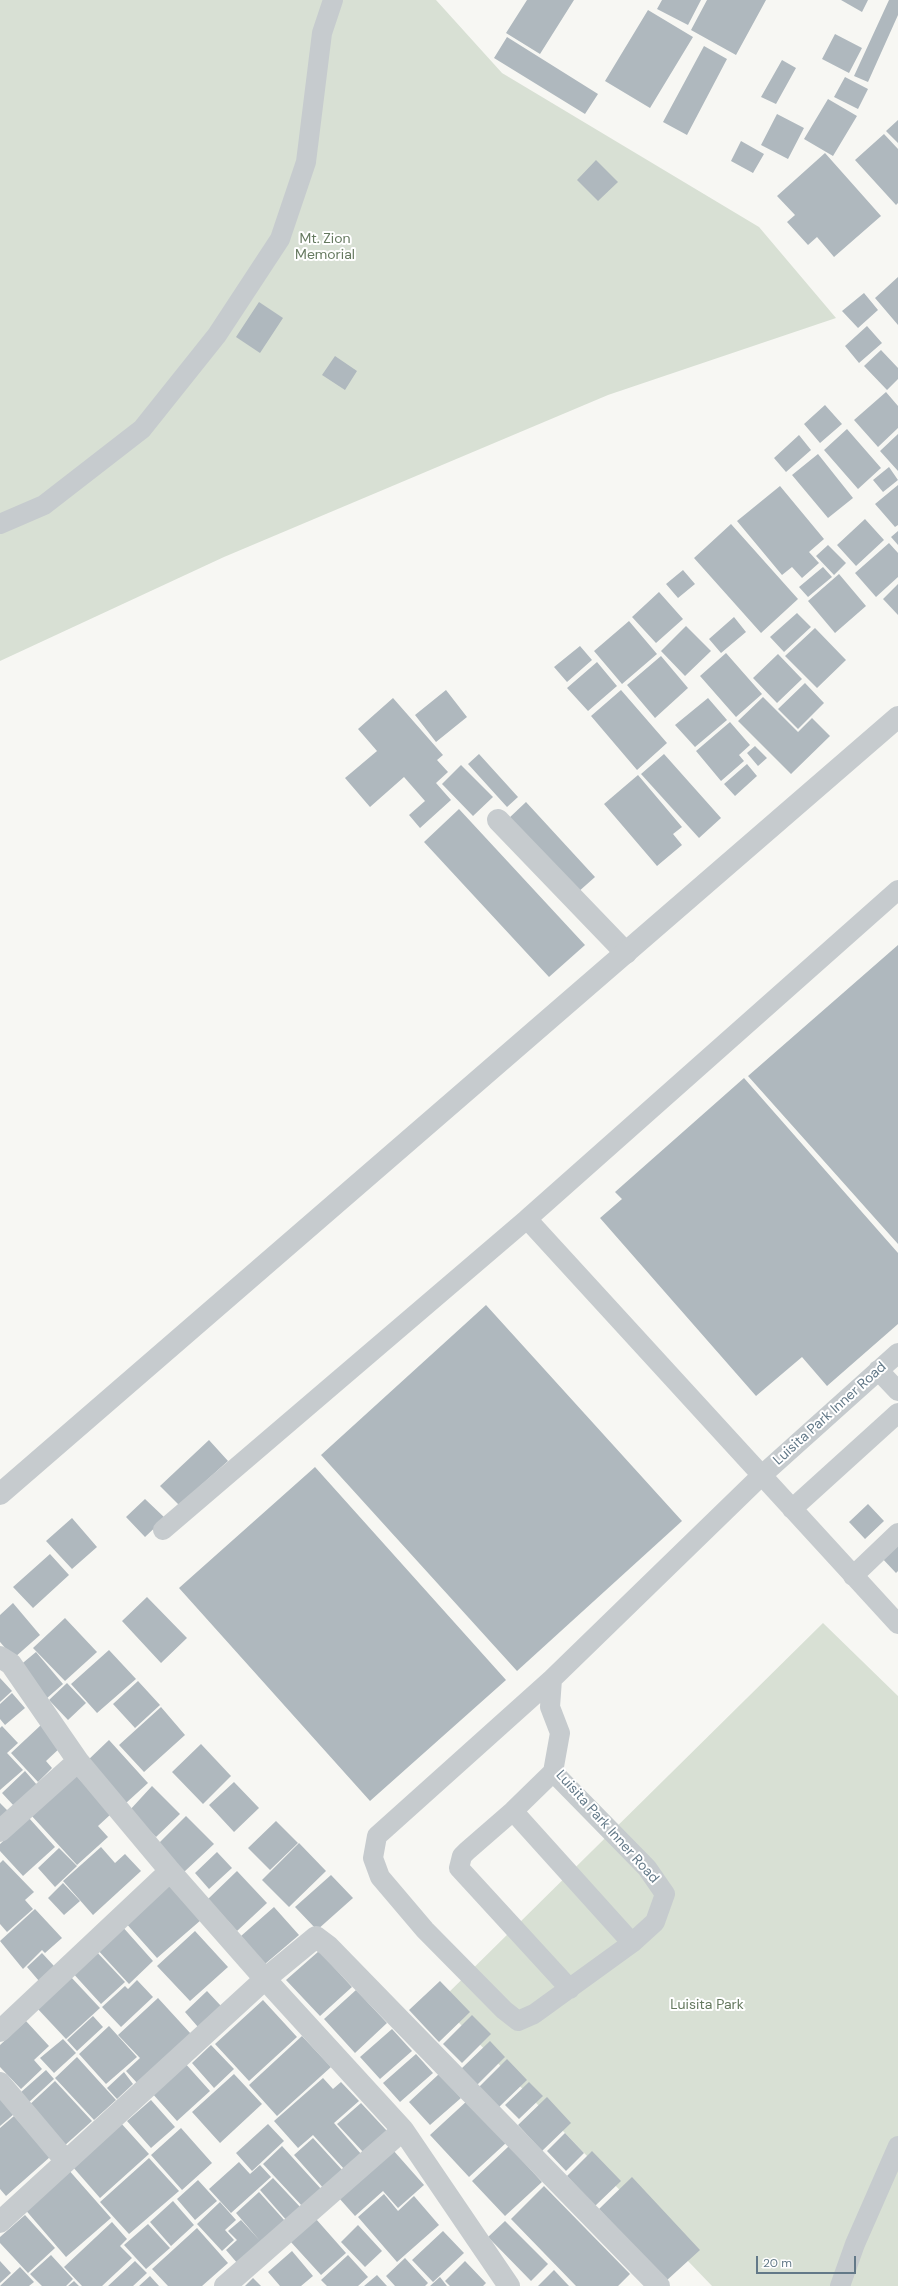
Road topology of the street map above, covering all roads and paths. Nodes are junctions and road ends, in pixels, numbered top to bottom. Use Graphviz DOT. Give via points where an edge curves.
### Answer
graph roads {
  1 [pos="333,0"];
  2 [pos="0,524"];
  3 [pos="898,717"];
  4 [pos="498,820"];
  5 [pos="898,890"];
  6 [pos="626,953"];
  7 [pos="526,1219"];
  8 [pos="898,1353"];
  9 [pos="878,1370"];
  10 [pos="898,1391"];
  11 [pos="898,1413"];
  12 [pos="761,1476"];
  13 [pos="0,1494"];
  14 [pos="792,1509"];
  15 [pos="163,1530"];
  16 [pos="898,1533"];
  17 [pos="853,1576"];
  18 [pos="898,1624"];
  19 [pos="0,1657"];
  20 [pos="552,1678"];
  21 [pos="78,1761"];
  22 [pos="553,1772"];
  23 [pos="513,1811"];
  24 [pos="0,1831"];
  25 [pos="170,1871"];
  26 [pos="632,1943"];
  27 [pos="265,1979"];
  28 [pos="570,1989"];
  29 [pos="0,2031"];
  30 [pos="0,2083"];
  31 [pos="403,2130"];
  32 [pos="898,2146"];
  33 [pos="65,2160"];
  34 [pos="0,2222"];
  35 [pos="508,2285"];
  36 [pos="225,2286"];
  37 [pos="659,2286"];
  38 [pos="840,2286"];
  1 -- 2 [label="lane" via="322,33 306,162 280,239 217,335 142,429 44,505"];
  3 -- 6 [label="street"];
  4 -- 6 [label="street"];
  5 -- 7 [label="lane"];
  6 -- 13 [label="street"];
  7 -- 12 [label="lane"];
  7 -- 15 [label="lane"];
  8 -- 9 [label="lane, Luisita Park Inner Road"];
  9 -- 10 [label="lane"];
  9 -- 12 [label="lane, Luisita Park Inner Road"];
  11 -- 14 [label="lane"];
  12 -- 14 [label="lane, Luisita Park Inner Road"];
  12 -- 20 [label="lane, Luisita Park Inner Road"];
  14 -- 17 [label="lane, Luisita Park Inner Road"];
  16 -- 17 [label="lane"];
  17 -- 18 [label="lane, Luisita Park Inner Road"];
  19 -- 21 [label="street" via="11,1664"];
  20 -- 22 [label="lane, Luisita Park Inner Road" via="550,1707 560,1733"];
  20 -- 28 [label="lane, Luisita Park Inner Road" via="377,1836 373,1858 380,1877 425,1930 518,2021 534,2014"];
  21 -- 24 [label="street"];
  21 -- 25 [label="street"];
  22 -- 23 [label="lane"];
  22 -- 26 [label="lane, Luisita Park Inner Road" via="647,1868 665,1894 655,1922"];
  23 -- 26 [label="lane"];
  23 -- 28 [label="lane" via="462,1856 459,1868"];
  25 -- 27 [label="street"];
  25 -- 29 [label="street"];
  26 -- 28 [label="lane, Luisita Park Inner Road"];
  27 -- 31 [label="street"];
  27 -- 33 [label="street"];
  27 -- 37 [label="street" via="316,1937 328,1946"];
  30 -- 33 [label="street"];
  31 -- 35 [label="street"];
  31 -- 36 [label="street"];
  32 -- 38 [label="lane" via="855,2244"];
  33 -- 34 [label="street"];
}
